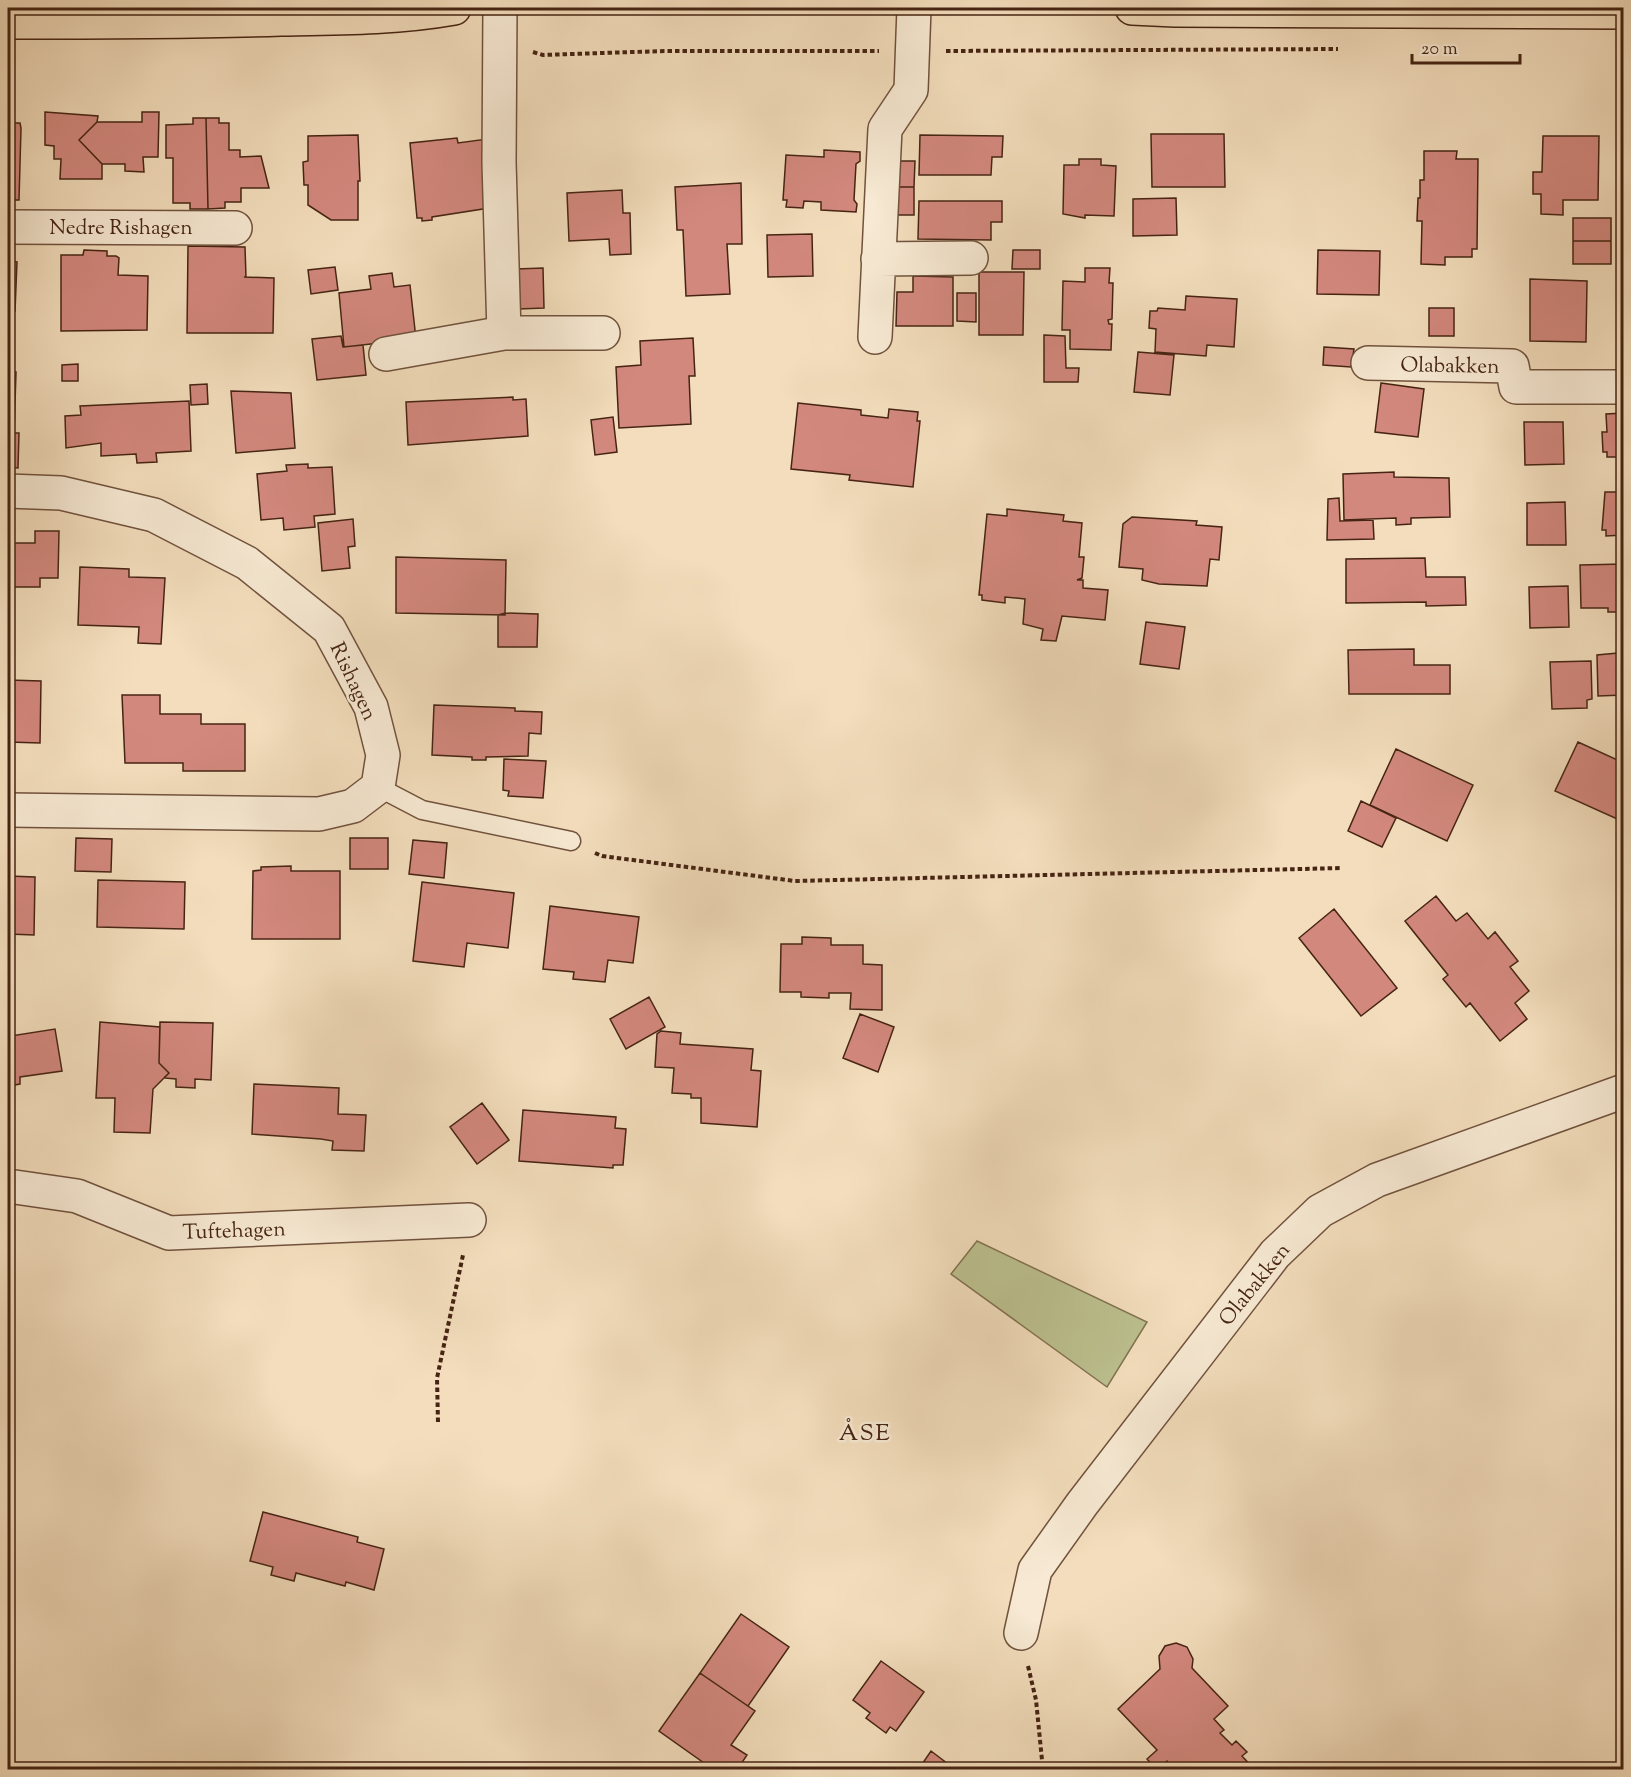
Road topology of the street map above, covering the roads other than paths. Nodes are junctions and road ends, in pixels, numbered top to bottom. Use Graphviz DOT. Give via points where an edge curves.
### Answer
graph roads {
  1 [pos="454,8"];
  2 [pos="500,8"];
  3 [pos="914,8"];
  4 [pos="1132,8"];
  5 [pos="168,12"];
  6 [pos="1623,12"];
  7 [pos="8,22"];
  8 [pos="8,227"];
  9 [pos="235,228"];
  10 [pos="971,258"];
  11 [pos="878,259"];
  12 [pos="504,333"];
  13 [pos="603,333"];
  14 [pos="875,337"];
  15 [pos="386,354"];
  16 [pos="1368,363"];
  17 [pos="1623,387"];
  18 [pos="8,491"];
  19 [pos="378,787"];
  20 [pos="8,810"];
  21 [pos="571,841"];
  22 [pos="1623,1091"];
  23 [pos="8,1186"];
  24 [pos="469,1220"];
  25 [pos="1020,1633"];
  1 -- 5 [label="main road" via="318,18"];
  2 -- 12 [label="street"];
  3 -- 11 [label="street" via="911,90 885,129"];
  4 -- 6 [label="main road"];
  5 -- 7 [label="main road"];
  8 -- 9 [label="street, Nedre Rishagen"];
  10 -- 11 [label="street"];
  11 -- 14 [label="street"];
  12 -- 13 [label="street"];
  12 -- 15 [label="street"];
  16 -- 17 [label="street, Olabakken" via="1512,366 1516,387"];
  18 -- 19 [label="street, Rishagen" via="61,493 154,515 247,563 329,629 371,707 383,755"];
  19 -- 20 [label="street" via="353,806 319,814"];
  19 -- 21 [label="lane" via="422,810"];
  22 -- 25 [label="street, Olabakken" via="1377,1180 1320,1211 1275,1254 1035,1570"];
  23 -- 24 [label="street, Tuftehagen" via="77,1196 169,1233"];
}
